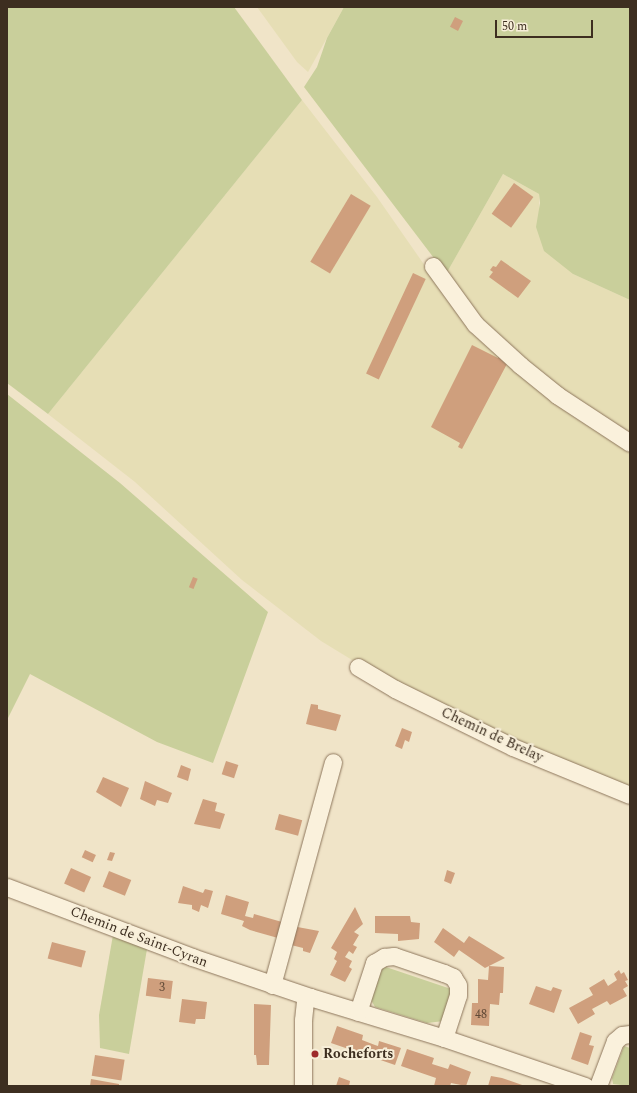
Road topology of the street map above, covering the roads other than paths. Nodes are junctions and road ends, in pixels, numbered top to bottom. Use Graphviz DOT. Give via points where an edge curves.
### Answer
graph roads {
  1 [pos="433,266"];
  2 [pos="630,443"];
  3 [pos="358,667"];
  4 [pos="333,762"];
  5 [pos="630,795"];
  6 [pos="7,887"];
  7 [pos="272,985"];
  8 [pos="310,997"];
  9 [pos="358,1012"];
  10 [pos="630,1034"];
  11 [pos="444,1038"];
  12 [pos="303,1086"];
  13 [pos="585,1086"];
  14 [pos="598,1086"];
  1 -- 2 [label="street" via="475,324 520,365 557,395"];
  3 -- 5 [label="street, Chemin de Brelay" via="395,689 513,747"];
  4 -- 7 [label="street"];
  6 -- 7 [label="street, Chemin de Saint-Cyran"];
  7 -- 8 [label="street, Chemin de Saint-Cyran"];
  8 -- 9 [label="street, Chemin de Saint-Cyran"];
  8 -- 12 [label="street" via="305,1002 303,1020"];
  9 -- 11 [label="street, Chemin de Saint-Cyran"];
  9 -- 11 [label="street" via="374,963 384,957 394,956 453,977 458,985 458,995"];
  10 -- 14 [label="street" via="622,1035 615,1041"];
  11 -- 13 [label="street, Chemin de Saint-Cyran"];
}
